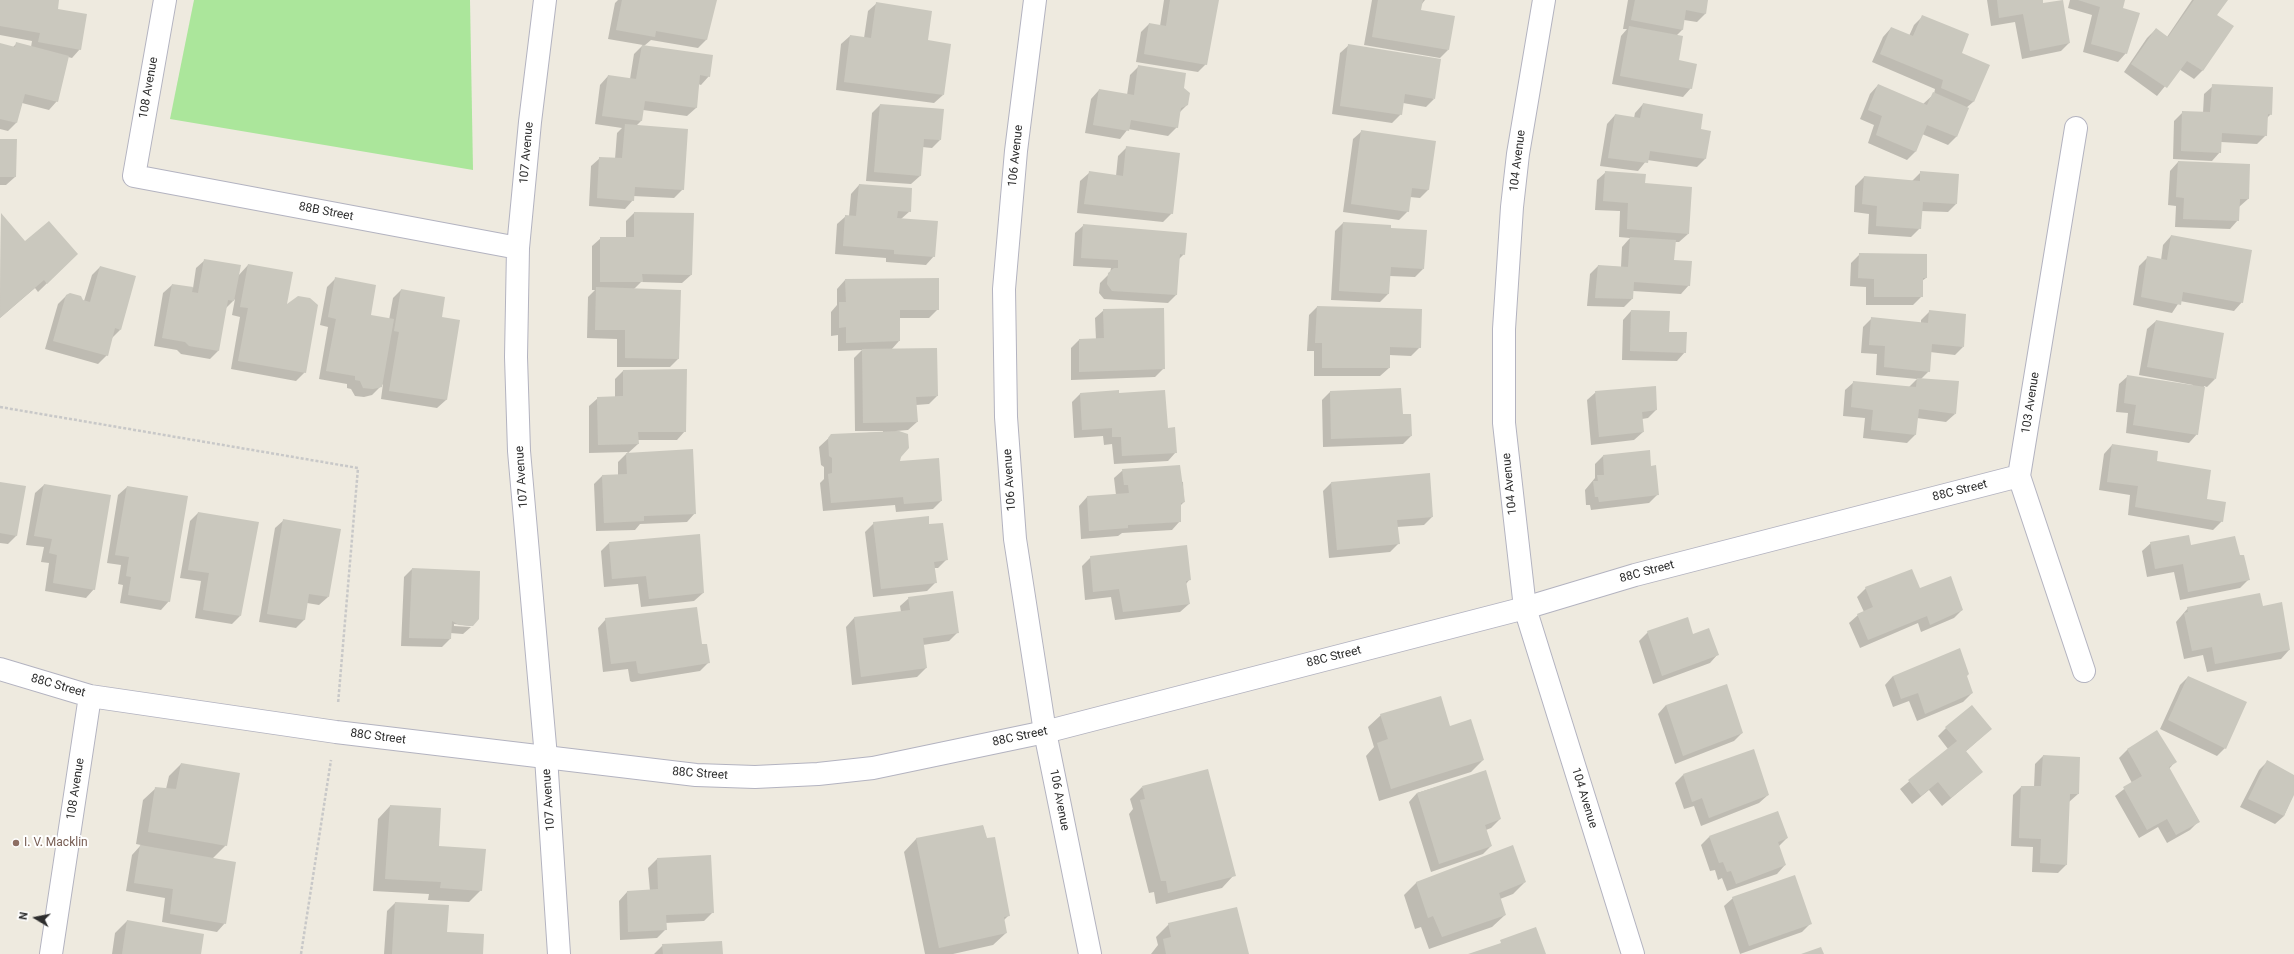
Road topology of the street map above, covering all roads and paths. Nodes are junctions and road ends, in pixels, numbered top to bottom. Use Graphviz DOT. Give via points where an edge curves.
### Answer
graph roads {
  1 [pos="165,0"];
  2 [pos="545,0"];
  3 [pos="1035,0"];
  4 [pos="1544,0"];
  5 [pos="2076,128"];
  6 [pos="134,176"];
  7 [pos="518,248"];
  8 [pos="0,407"];
  9 [pos="2019,476"];
  10 [pos="1526,608"];
  11 [pos="0,669"];
  12 [pos="2084,671"];
  13 [pos="90,696"];
  14 [pos="336,732"];
  15 [pos="1045,732"];
  16 [pos="546,757"];
  17 [pos="51,954"];
  18 [pos="301,954"];
  19 [pos="559,954"];
  20 [pos="1090,954"];
  21 [pos="1633,954"];
  1 -- 6 [label="street, 108 Avenue"];
  2 -- 7 [label="street, 107 Avenue"];
  3 -- 15 [label="street, 106 Avenue" via="1014,166 1004,289 1004,334 1006,417 1015,539"];
  4 -- 10 [label="street, 104 Avenue" via="1518,154 1507,258 1504,329 1504,423"];
  5 -- 9 [label="street, 103 Avenue"];
  6 -- 7 [label="street, 88B Street"];
  7 -- 16 [label="street, 107 Avenue" via="516,357 520,451"];
  8 -- 14 [label="path" via="358,468"];
  9 -- 10 [label="street, 88C Street" via="1635,575"];
  9 -- 12 [label="street, 103 Avenue"];
  10 -- 15 [label="street, 88C Street"];
  10 -- 21 [label="street, 104 Avenue"];
  11 -- 13 [label="street, 88C Street"];
  13 -- 14 [label="street, 88C Street"];
  13 -- 17 [label="street, 108 Avenue"];
  14 -- 16 [label="street, 88C Street"];
  14 -- 18 [label="path"];
  15 -- 16 [label="street, 88C Street" via="873,768 755,777 696,775"];
  15 -- 20 [label="street, 106 Avenue"];
  16 -- 19 [label="street, 107 Avenue"];
}
